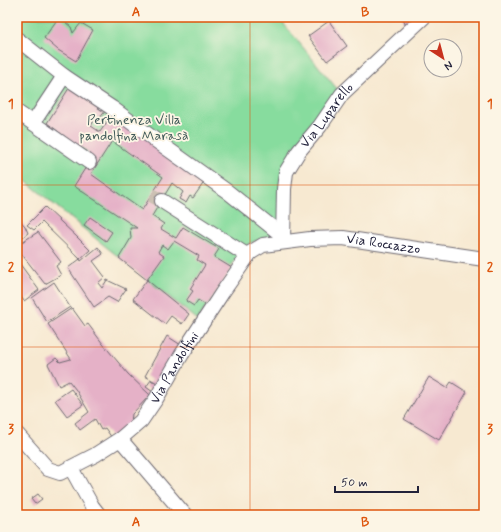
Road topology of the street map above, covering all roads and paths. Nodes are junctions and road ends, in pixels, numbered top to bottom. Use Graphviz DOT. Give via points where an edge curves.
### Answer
graph roads {
  1 [pos="422,18"];
  2 [pos="17,38"];
  3 [pos="64,76"];
  4 [pos="17,112"];
  5 [pos="33,123"];
  6 [pos="89,162"];
  7 [pos="162,201"];
  8 [pos="283,239"];
  9 [pos="248,256"];
  10 [pos="484,259"];
  11 [pos="17,434"];
  12 [pos="120,439"];
  13 [pos="71,468"];
  14 [pos="99,515"];
  15 [pos="184,515"];
  1 -- 8 [label="street, Via Luparello" via="342,94 299,151 286,172"];
  2 -- 3 [label="street"];
  3 -- 5 [label="street"];
  3 -- 8 [label="street" via="228,192"];
  4 -- 5 [label="street"];
  5 -- 6 [label="street"];
  7 -- 9 [label="street"];
  8 -- 9 [label="street, Via Pandolfini" via="263,245"];
  8 -- 10 [label="street, Via Roccazzo" via="343,238"];
  9 -- 12 [label="street, Via Pandolfini" via="196,332 141,421"];
  11 -- 13 [label="street, Via Pandolfini" via="48,469 60,473"];
  12 -- 13 [label="street, Via Pandolfini"];
  12 -- 15 [label="street"];
  13 -- 14 [label="street"];
}
